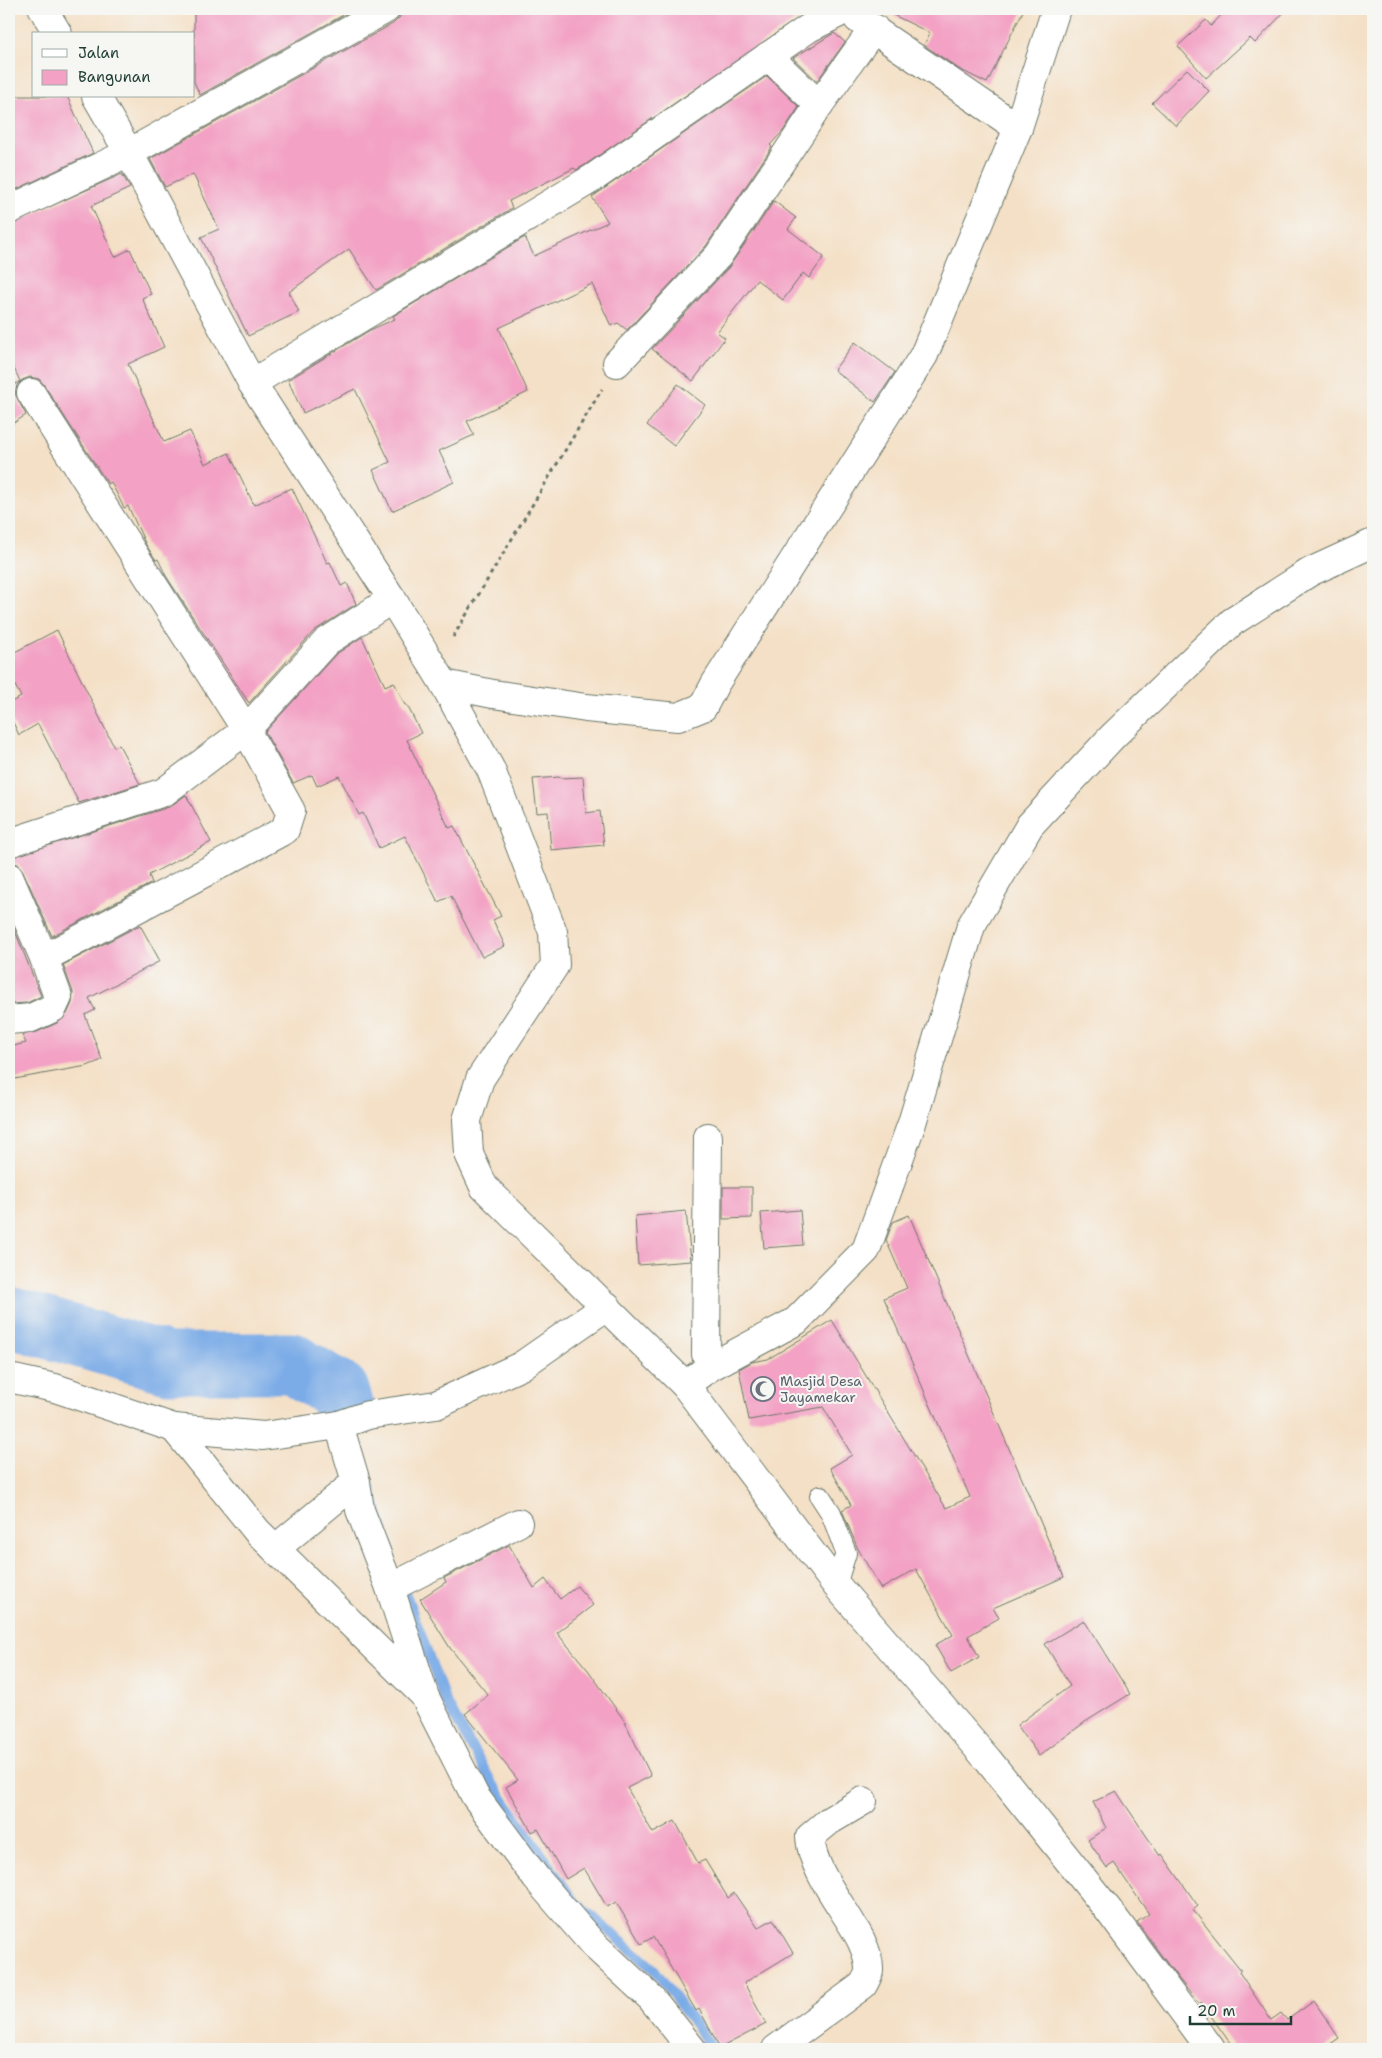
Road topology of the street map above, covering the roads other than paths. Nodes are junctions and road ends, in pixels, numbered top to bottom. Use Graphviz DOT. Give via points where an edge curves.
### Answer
graph roads {
  1 [pos="43,9"];
  2 [pos="386,9"];
  3 [pos="844,9"];
  4 [pos="1056,9"];
  5 [pos="874,28"];
  6 [pos="57,32"];
  7 [pos="768,56"];
  8 [pos="97,98"];
  9 [pos="819,105"];
  10 [pos="1018,128"];
  11 [pos="129,153"];
  12 [pos="9,210"];
  13 [pos="617,363"];
  14 [pos="252,383"];
  15 [pos="31,393"];
  16 [pos="1373,543"];
  17 [pos="392,599"];
  18 [pos="439,676"];
  19 [pos="246,730"];
  20 [pos="9,843"];
  21 [pos="9,878"];
  22 [pos="44,958"];
  23 [pos="9,1020"];
  24 [pos="708,1137"];
  25 [pos="607,1306"];
  26 [pos="710,1367"];
  27 [pos="9,1378"];
  28 [pos="685,1384"];
  29 [pos="339,1425"];
  30 [pos="174,1428"];
  31 [pos="356,1482"];
  32 [pos="820,1496"];
  33 [pos="518,1524"];
  34 [pos="275,1549"];
  35 [pos="836,1585"];
  36 [pos="390,1588"];
  37 [pos="425,1697"];
  38 [pos="863,1801"];
  39 [pos="692,2049"];
  40 [pos="776,2049"];
  41 [pos="1211,2049"];
  1 -- 6 [label="street"];
  2 -- 11 [label="street"];
  3 -- 5 [label="street"];
  3 -- 7 [label="street"];
  4 -- 10 [label="street"];
  5 -- 9 [label="street"];
  5 -- 10 [label="street"];
  7 -- 9 [label="street"];
  7 -- 14 [label="street" via="593,178"];
  8 -- 11 [label="street"];
  9 -- 13 [label="street" via="718,256"];
  10 -- 18 [label="street" via="924,355 703,707 678,717 586,708 493,694"];
  11 -- 12 [label="street"];
  11 -- 14 [label="street"];
  14 -- 17 [label="street"];
  15 -- 19 [label="street"];
  16 -- 26 [label="street" via="1310,572 1232,622 1113,736 1030,825 970,926 912,1123 866,1250 796,1321"];
  17 -- 18 [label="street"];
  17 -- 19 [label="street" via="326,642"];
  18 -- 25 [label="street" via="491,770 553,932 555,964 480,1079 467,1120 469,1154 484,1187"];
  19 -- 20 [label="street" via="164,792"];
  19 -- 22 [label="street" via="291,812 286,830"];
  21 -- 22 [label="street"];
  22 -- 23 [label="street" via="58,997 54,1008 31,1018"];
  24 -- 26 [label="street" via="706,1354"];
  25 -- 28 [label="street"];
  25 -- 29 [label="street" via="521,1366 436,1405 368,1415"];
  26 -- 28 [label="street"];
  27 -- 30 [label="street" via="55,1388"];
  28 -- 35 [label="street"];
  29 -- 30 [label="street" via="262,1436"];
  29 -- 31 [label="street"];
  30 -- 34 [label="street"];
  31 -- 34 [label="street"];
  31 -- 36 [label="street" via="360,1510"];
  32 -- 35 [label="lane" via="831,1513 846,1553"];
  33 -- 36 [label="street"];
  34 -- 37 [label="street"];
  35 -- 41 [label="street" via="988,1760 1109,1911"];
  36 -- 37 [label="street"];
  37 -- 39 [label="street" via="475,1796 536,1878 593,1944 652,1998"];
  38 -- 40 [label="street" via="829,1821 810,1837 810,1852 831,1894 864,1946 869,1972 863,1985"];
}
